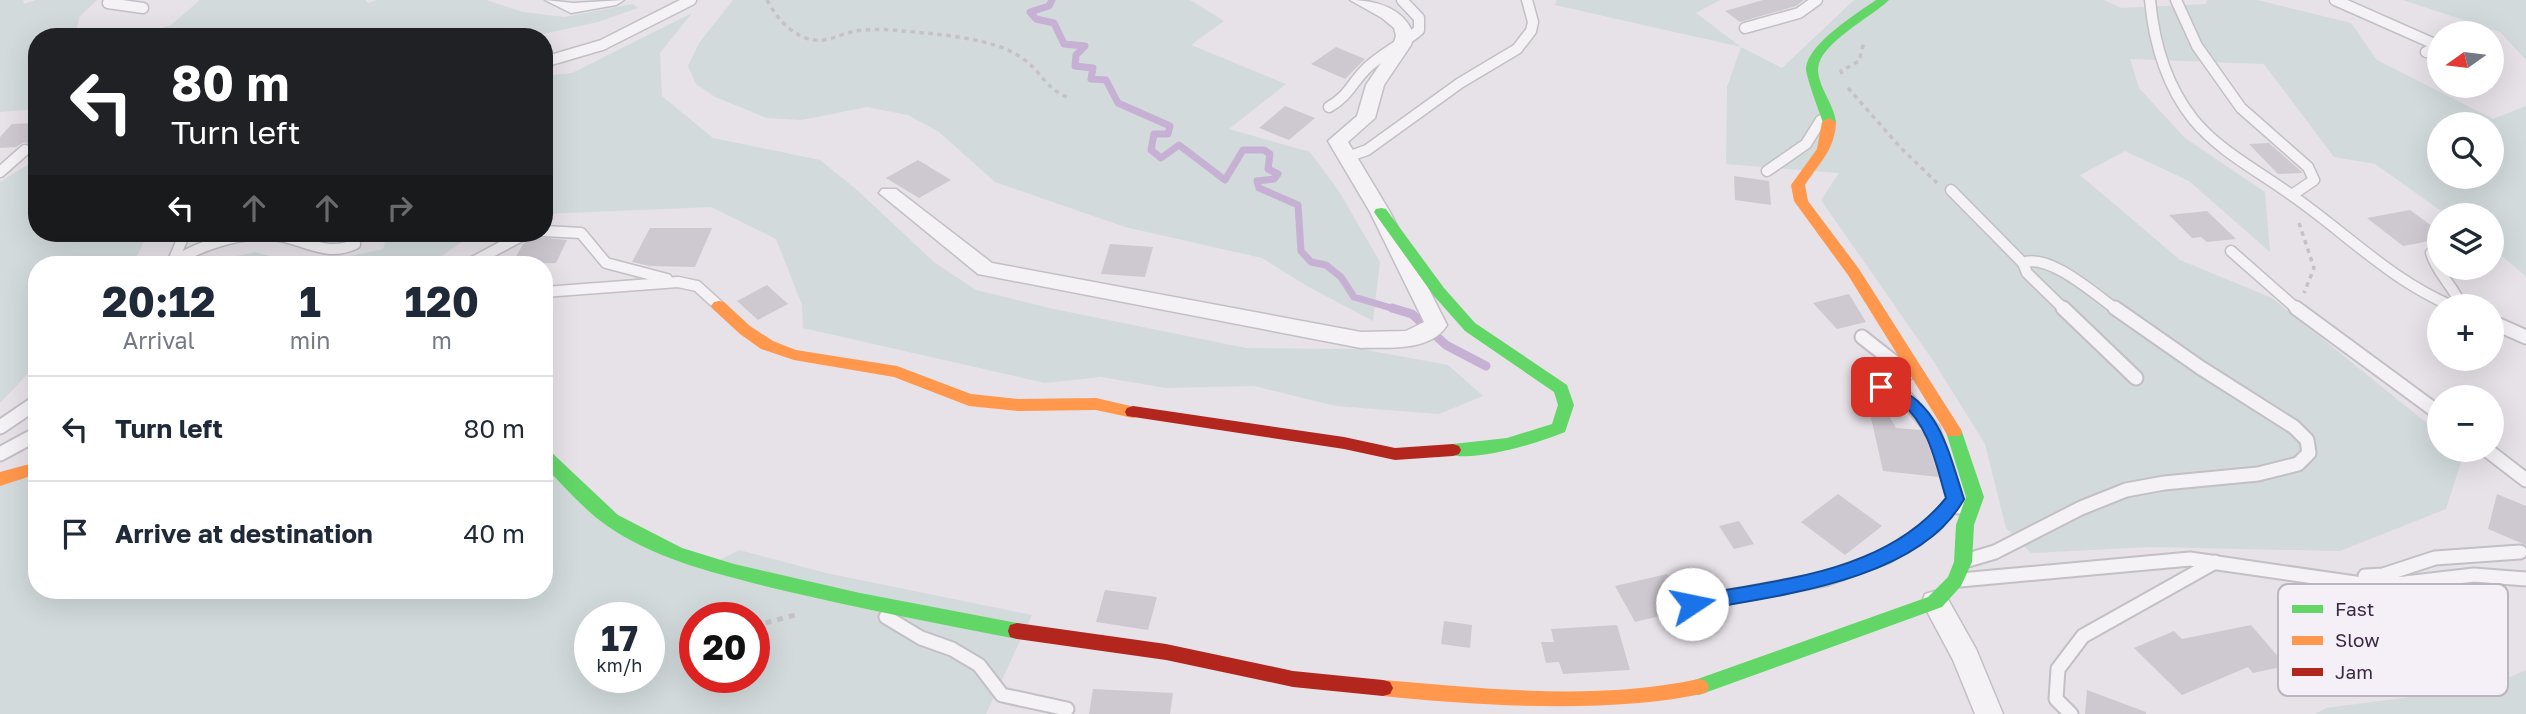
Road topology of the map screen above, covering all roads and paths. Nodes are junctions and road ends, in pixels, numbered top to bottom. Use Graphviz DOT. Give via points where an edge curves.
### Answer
graph roads {
  1 [pos="108,0"];
  2 [pos="553,0"];
  3 [pos="617,0"];
  4 [pos="691,0"];
  5 [pos="767,0"];
  6 [pos="1358,0"];
  7 [pos="1402,0"];
  8 [pos="1527,0"];
  9 [pos="1817,0"];
  10 [pos="1883,0"];
  11 [pos="2150,0"];
  12 [pos="2176,0"];
  13 [pos="2335,0"];
  14 [pos="144,8"];
  15 [pos="1857,20"];
  16 [pos="1745,28"];
  17 [pos="1402,45"];
  18 [pos="2426,52"];
  19 [pos="553,61"];
  20 [pos="1843,78"];
  21 [pos="1845,86"];
  22 [pos="1070,98"];
  23 [pos="1825,100"];
  24 [pos="1329,107"];
  25 [pos="25,150"];
  26 [pos="1344,154"];
  27 [pos="1767,171"];
  28 [pos="0,172"];
  29 [pos="1951,190"];
  30 [pos="889,194"];
  31 [pos="2292,195"];
  32 [pos="1381,212"];
  33 [pos="553,231"];
  34 [pos="227,242"];
  35 [pos="293,242"];
  36 [pos="355,242"];
  37 [pos="510,242"];
  38 [pos="2231,251"];
  39 [pos="183,256"];
  40 [pos="484,256"];
  41 [pos="2023,263"];
  42 [pos="2445,280"];
  43 [pos="678,282"];
  44 [pos="553,291"];
  45 [pos="2457,294"];
  46 [pos="2427,297"];
  47 [pos="719,306"];
  48 [pos="2297,309"];
  49 [pos="2504,327"];
  50 [pos="1862,337"];
  51 [pos="2526,337"];
  52 [pos="2136,378"];
  53 [pos="1925,386"];
  54 [pos="1881,387"];
  55 [pos="2427,404"];
  56 [pos="28,408"];
  57 [pos="0,427"];
  58 [pos="28,438"];
  59 [pos="0,454"];
  60 [pos="2503,462"];
  61 [pos="553,464"];
  62 [pos="28,471"];
  63 [pos="0,480"];
  64 [pos="2526,480"];
  65 [pos="1955,499"];
  66 [pos="1965,525"];
  67 [pos="2520,552"];
  68 [pos="2216,561"];
  69 [pos="1963,562"];
  70 [pos="2326,579"];
  71 [pos="2526,579"];
  72 [pos="1955,580"];
  73 [pos="860,601"];
  74 [pos="1935,602"];
  75 [pos="1692,604"];
  76 [pos="1067,709"];
  77 [pos="1989,714"];
  78 [pos="2071,714"];
  1 -- 14 [label="lane"];
  2 -- 3 [label="street" via="571,8"];
  4 -- 19 [label="lane" via="610,43"];
  5 -- 22 [label="path" via="774,17 803,38 820,40 890,29 1011,51 1034,69 1049,90"];
  6 -- 17 [label="street" via="1402,26"];
  7 -- 17 [label="lane" via="1419,18 1419,30"];
  8 -- 26 [label="lane" via="1531,31 1517,49 1460,83 1367,150"];
  9 -- 16 [label="lane" via="1799,13"];
  10 -- 15 [label="street"];
  11 -- 31 [label="lane" via="2155,39 2168,78 2193,120 2214,142"];
  12 -- 31 [label="lane" via="2197,46 2241,108 2308,167 2314,180"];
  13 -- 18 [label="lane" via="2439,46"];
  15 -- 20 [label="path" via="1866,36 1859,61 1840,71"];
  15 -- 23 [label="street" via="1813,62 1812,71"];
  17 -- 24 [label="lane" via="1365,69 1346,97"];
  17 -- 26 [label="street" via="1375,85 1366,118 1338,141"];
  21 -- 29 [label="path" via="1931,180"];
  23 -- 27 [label="lane" via="1818,132 1789,159"];
  23 -- 53 [label="street" via="1830,136 1823,155 1798,185 1801,201 1854,272"];
  25 -- 28 [label="lane"];
  26 -- 32 [label="street"];
  29 -- 41 [label="lane"];
  30 -- 32 [label="street" via="986,269 1361,340 1410,340 1436,325"];
  31 -- 46 [label="lane" via="2391,276"];
  31 -- 48 [label="path" via="2314,268"];
  32 -- 47 [label="street" via="1470,327 1561,389 1566,405 1559,428 1533,439 1488,448 1395,454 1096,404 968,400 897,372 794,355 767,345"];
  33 -- 43 [label="lane" via="581,233 606,264"];
  34 -- 39 [label="lane"];
  35 -- 36 [label="lane" via="338,252"];
  37 -- 40 [label="lane"];
  38 -- 48 [label="lane"];
  41 -- 52 [label="lane" via="2027,273"];
  41 -- 69 [label="lane" via="2051,264 2294,427 2307,440 2309,453 2298,464 2258,474 2126,490 1995,552"];
  42 -- 45 [label="lane"];
  43 -- 44 [label="lane"];
  43 -- 47 [label="lane" via="696,286"];
  48 -- 55 [label="lane"];
  49 -- 51 [label="lane"];
  50 -- 53 [label="lane"];
  53 -- 66 [label="street" via="1954,431 1975,497"];
  54 -- 65 [label="lane" via="1906,398 1933,430"];
  56 -- 57 [label="lane"];
  58 -- 59 [label="lane"];
  60 -- 64 [label="lane"];
  61 -- 73 [label="street" via="590,502 666,550"];
  62 -- 63 [label="street"];
  65 -- 66 [label="lane"];
  65 -- 75 [label="lane" via="1934,526 1885,557 1825,579"];
  66 -- 69 [label="street"];
  67 -- 70 [label="lane" via="2435,558 2383,575"];
  68 -- 70 [label="lane"];
  68 -- 72 [label="lane" via="2154,561"];
  68 -- 78 [label="lane" via="2083,636 2058,669 2056,699"];
  69 -- 72 [label="street"];
  70 -- 71 [label="lane" via="2386,584 2480,573"];
  72 -- 74 [label="street"];
  73 -- 74 [label="street" via="1024,632 1166,652 1293,679 1601,706 1679,694"];
  73 -- 76 [label="lane" via="921,638 979,665 1002,695"];
  74 -- 77 [label="street" via="1966,657"];
}
